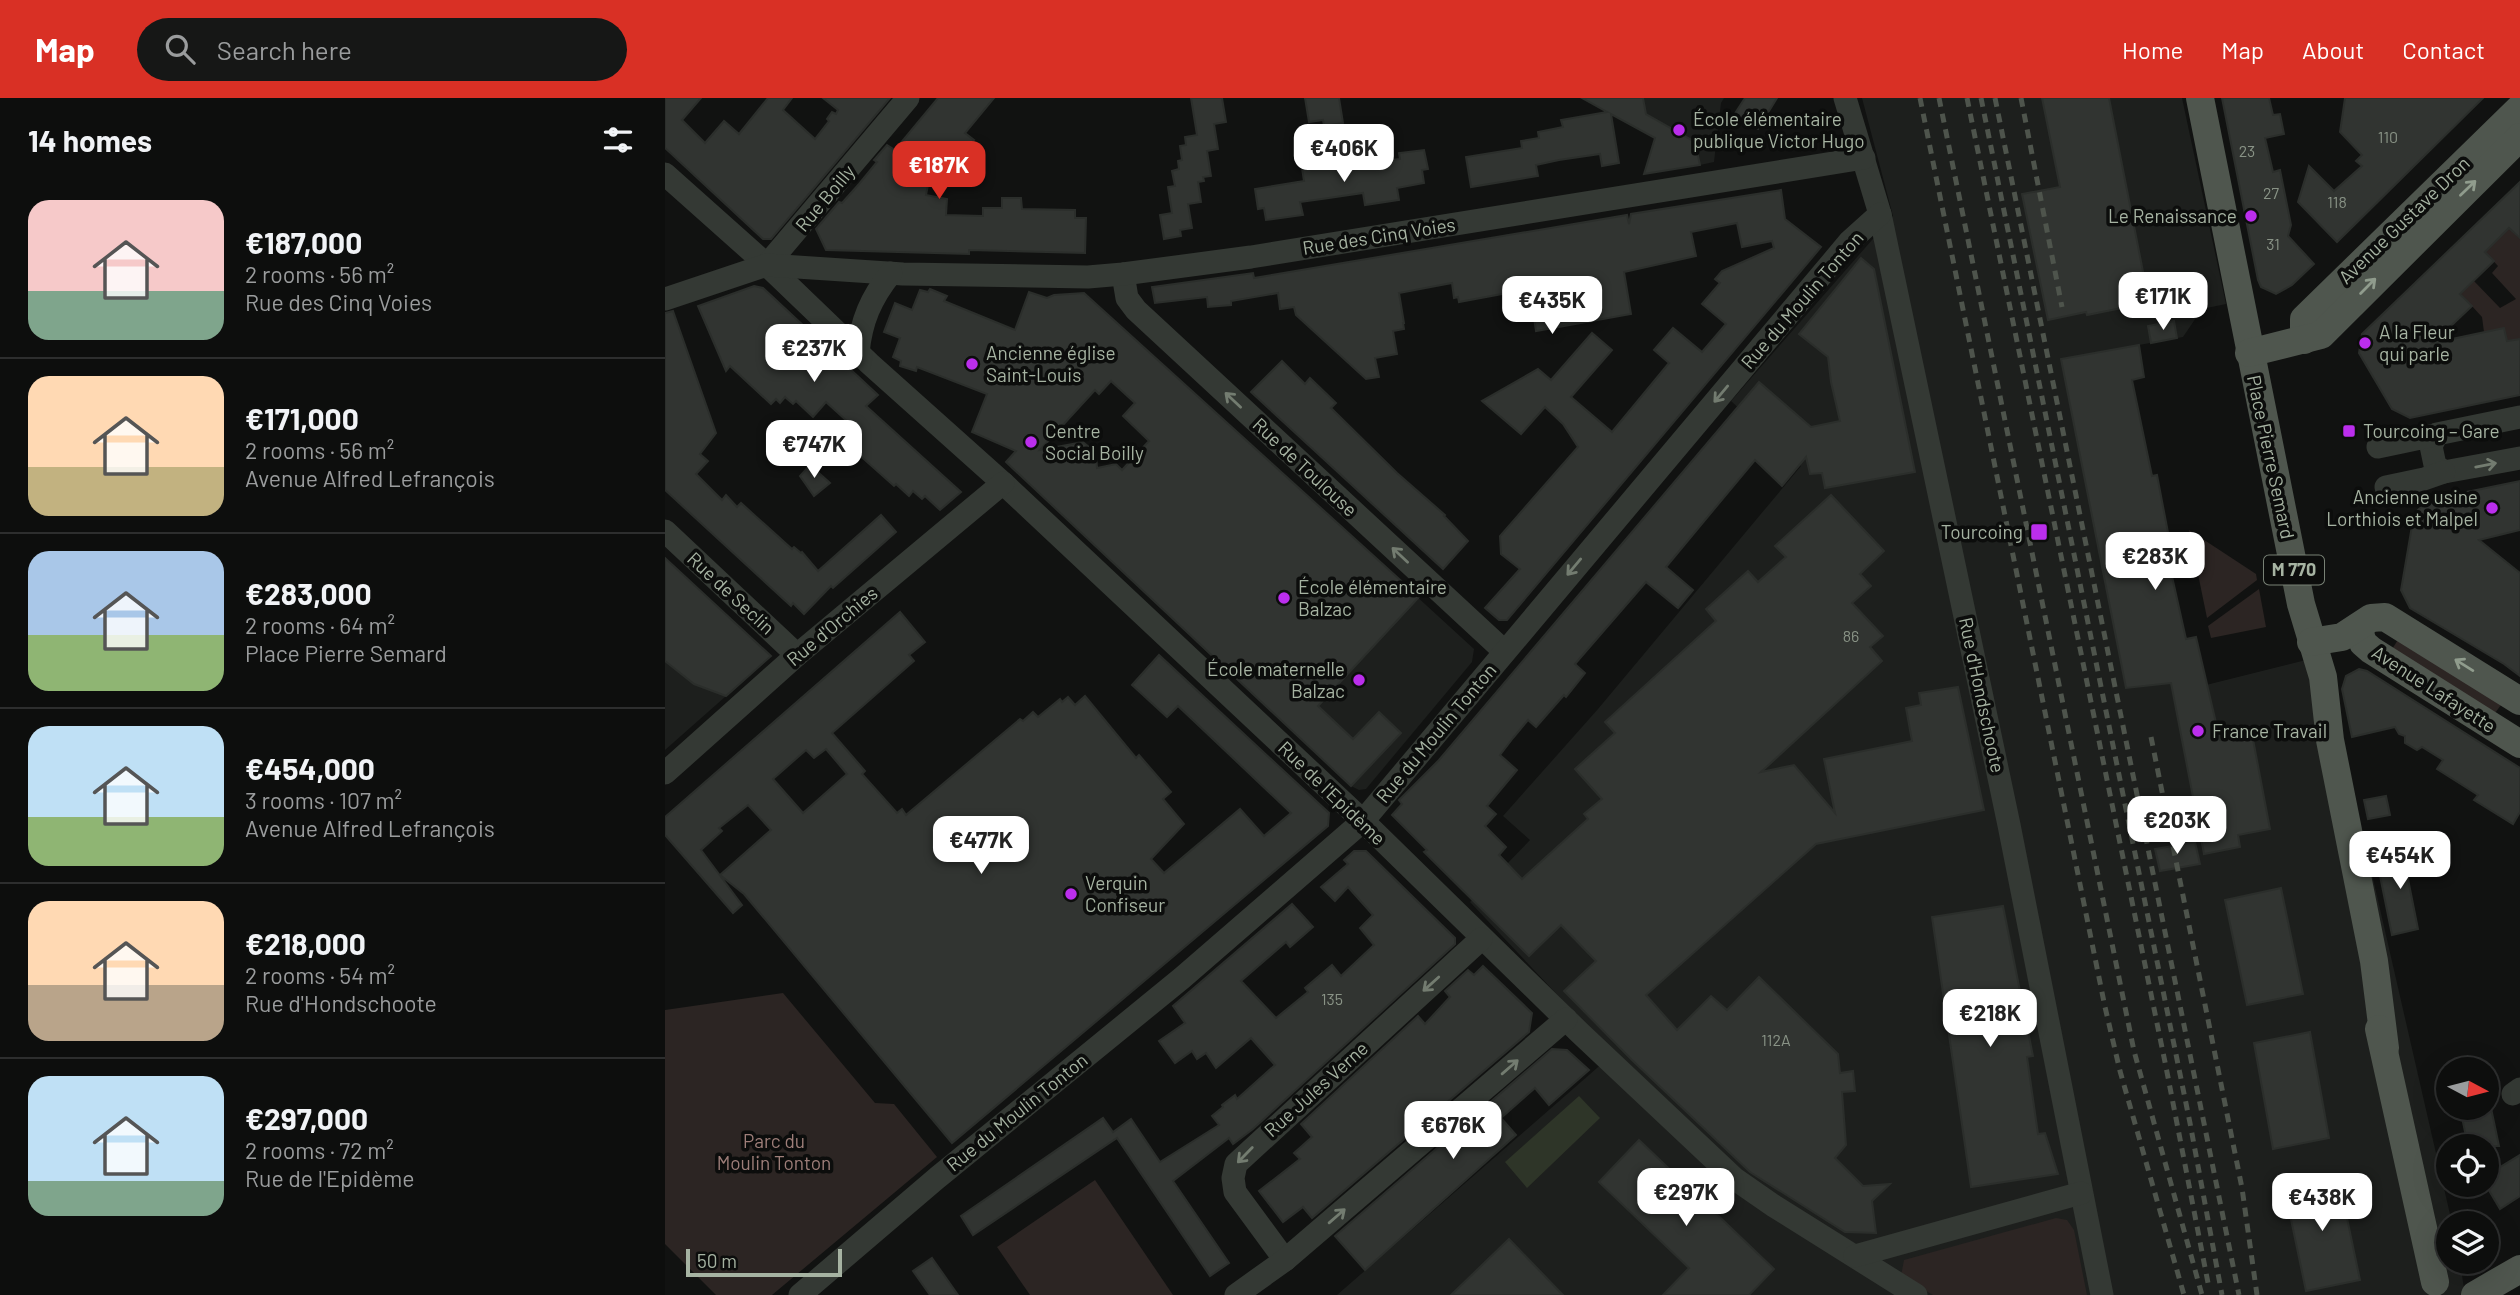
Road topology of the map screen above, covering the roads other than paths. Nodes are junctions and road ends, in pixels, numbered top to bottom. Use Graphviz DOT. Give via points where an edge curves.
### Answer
graph roads {
  1 [pos="908,98"];
  2 [pos="1845,98"];
  3 [pos="2200,98"];
  4 [pos="2520,107"];
  5 [pos="2520,137"];
  6 [pos="1864,158"];
  7 [pos="665,174"];
  8 [pos="1879,214"];
  9 [pos="767,265"];
  10 [pos="891,273"];
  11 [pos="1123,274"];
  12 [pos="665,299"];
  13 [pos="2304,340"];
  14 [pos="858,353"];
  15 [pos="2249,353"];
  16 [pos="2520,416"];
  17 [pos="2435,435"];
  18 [pos="2378,447"];
  19 [pos="2520,458"];
  20 [pos="2444,472"];
  21 [pos="1003,483"];
  22 [pos="2386,487"];
  23 [pos="665,531"];
  24 [pos="2358,627"];
  25 [pos="2311,642"];
  26 [pos="1504,650"];
  27 [pos="797,655"];
  28 [pos="2520,701"];
  29 [pos="2520,707"];
  30 [pos="2511,739"];
  31 [pos="665,773"];
  32 [pos="1363,821"];
  33 [pos="1482,939"];
  34 [pos="1566,1019"];
  35 [pos="2081,1193"];
  36 [pos="1855,1256"];
  37 [pos="1285,1260"];
  38 [pos="2520,1269"];
  39 [pos="2435,1282"];
  40 [pos="800,1295"];
  41 [pos="1236,1295"];
  42 [pos="1916,1295"];
  43 [pos="2102,1295"];
  44 [pos="2475,1295"];
  1 -- 9 [label="street, Rue Boilly"];
  2 -- 6 [label="street, Rue d'Hondschoote"];
  3 -- 15 [label="main road, M 770"];
  4 -- 13 [label="main road, Avenue Gustave Dron" via="2304,319"];
  13 -- 5 [label="main road, Avenue Gustave Dron, one-way" via="2321,335"];
  6 -- 8 [label="street, Rue d'Hondschoote"];
  6 -- 11 [label="street, Rue des Cinq Voies"];
  7 -- 9 [label="street, Rue de l'Epidème"];
  8 -- 26 [label="street, Rue du Moulin Tonton, one-way" via="1850,241"];
  8 -- 35 [label="street, Rue d'Hondschoote" via="2009,825"];
  9 -- 10 [label="street, Rue des Cinq Voies"];
  9 -- 12 [label="street, Rue des Cinq Voies"];
  9 -- 14 [label="street, Rue de l'Epidème"];
  10 -- 11 [label="street, Rue des Cinq Voies"];
  10 -- 14 [label="street" via="868,308"];
  26 -- 11 [label="street, Rue de Toulouse, one-way" via="1136,310 1127,298"];
  13 -- 15 [label="main road, Avenue Gustave Dron"];
  14 -- 21 [label="street, Rue de l'Epidème"];
  15 -- 25 [label="main road, Place Pierre Semard / M 770"];
  16 -- 17 [label="street"];
  17 -- 18 [label="street"];
  17 -- 20 [label="street" via="2431,446 2434,463"];
  20 -- 19 [label="street, one-way"];
  20 -- 22 [label="street"];
  21 -- 27 [label="street, Rue d'Orchies"];
  21 -- 32 [label="street, Rue de l'Epidème"];
  23 -- 27 [label="street, Rue de Seclin"];
  24 -- 25 [label="main road, Avenue Lafayette" via="2343,637"];
  28 -- 24 [label="main road, Avenue Lafayette, one-way" via="2389,619 2371,618"];
  24 -- 30 [label="main road, Avenue Lafayette" via="2371,650"];
  25 -- 39 [label="main road, M 770" via="2309,690 2319,776 2353,938 2385,1048"];
  26 -- 32 [label="street, Rue du Moulin Tonton"];
  27 -- 31 [label="street, Rue d'Orchies"];
  29 -- 30 [label="street"];
  32 -- 33 [label="street, Rue de l'Epidème"];
  32 -- 40 [label="street, Rue du Moulin Tonton" via="1182,978"];
  33 -- 34 [label="street, Rue de l'Epidème"];
  33 -- 37 [label="street, Rue Jules Verne, one-way" via="1236,1164 1235,1192"];
  34 -- 36 [label="street, Rue de l'Epidème" via="1735,1178"];
  37 -- 34 [label="street, one-way"];
  35 -- 36 [label="street"];
  35 -- 43 [label="street, Rue d'Hondschoote"];
  36 -- 42 [label="street, Rue de l'Epidème"];
  37 -- 41 [label="street"];
  38 -- 44 [label="main road"];
}
